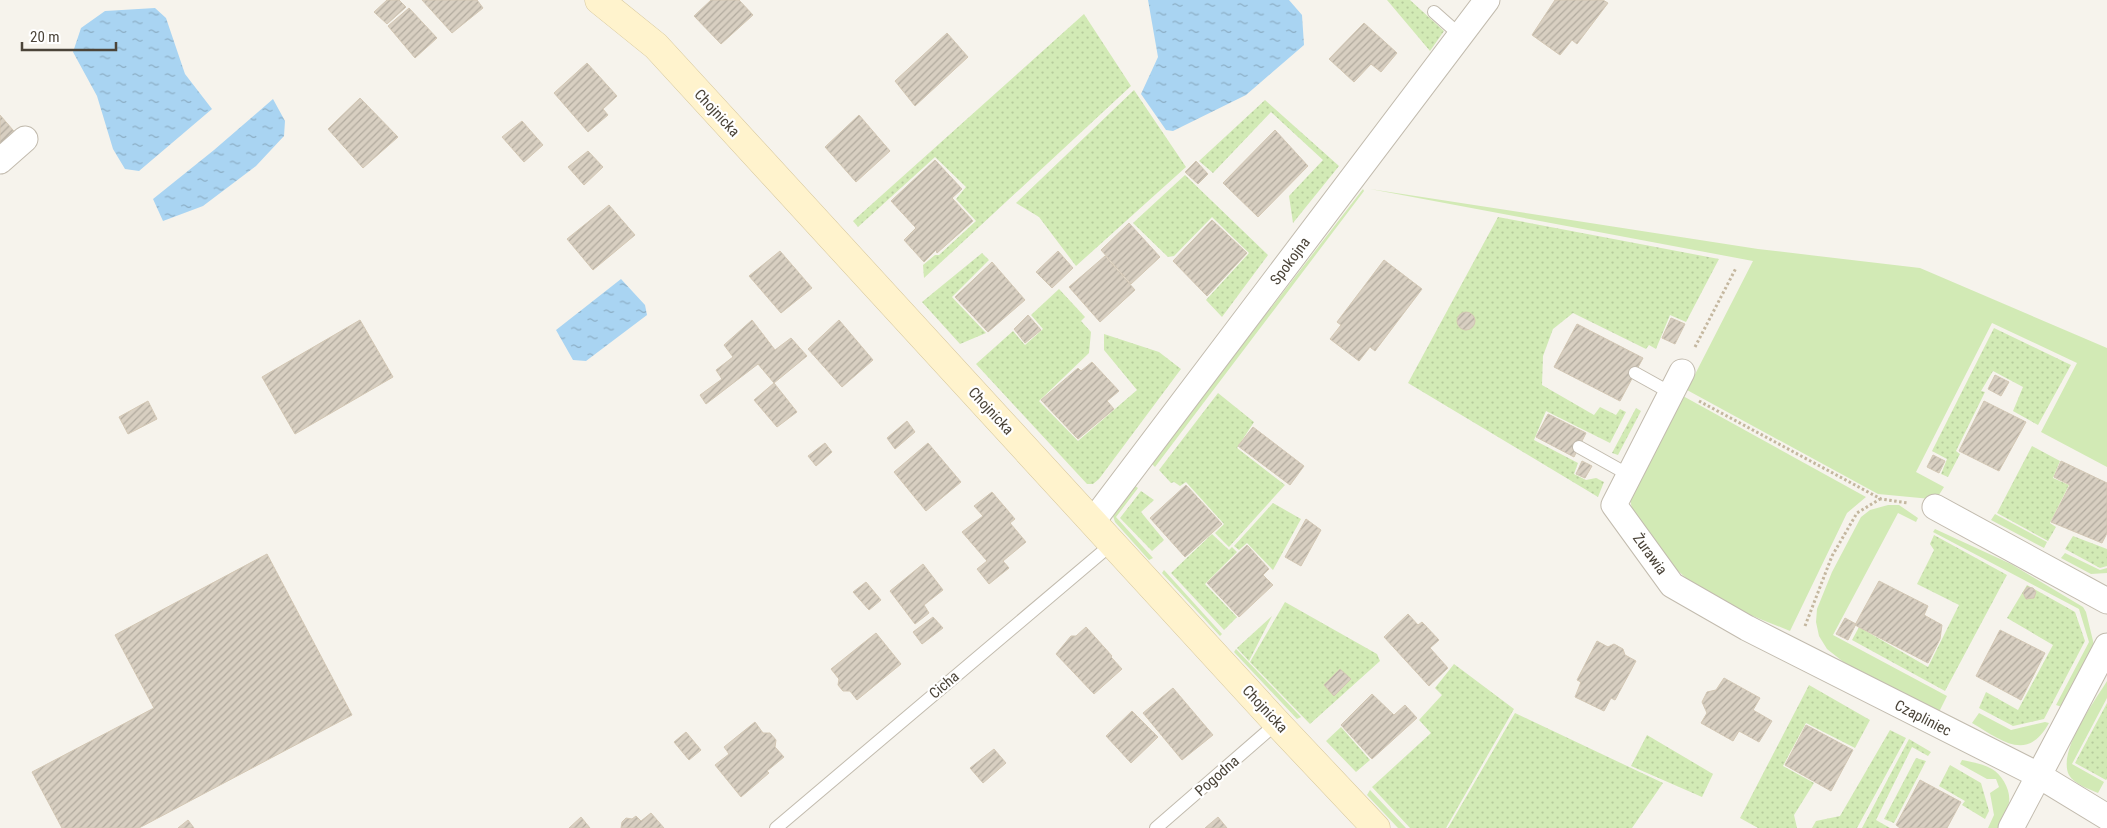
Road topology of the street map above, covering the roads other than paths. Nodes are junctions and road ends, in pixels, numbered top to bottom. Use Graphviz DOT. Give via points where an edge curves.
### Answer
graph roads {
  1 [pos="599,0"];
  2 [pos="1487,0"];
  3 [pos="1434,12"];
  4 [pos="1461,36"];
  5 [pos="25,139"];
  6 [pos="0,161"];
  7 [pos="1635,373"];
  8 [pos="1676,384"];
  9 [pos="1579,447"];
  10 [pos="1629,475"];
  11 [pos="1935,507"];
  12 [pos="1093,522"];
  13 [pos="1113,543"];
  14 [pos="2107,601"];
  15 [pos="2107,646"];
  16 [pos="1809,660"];
  17 [pos="1278,723"];
  18 [pos="2038,774"];
  19 [pos="2107,817"];
  20 [pos="776,828"];
  21 [pos="1156,828"];
  22 [pos="1376,828"];
  23 [pos="2011,828"];
  1 -- 12 [label="street, Chojnicka" via="656,46"];
  2 -- 4 [label="street, Spokojna"];
  3 -- 4 [label="lane"];
  4 -- 12 [label="street, Spokojna"];
  5 -- 6 [label="street"];
  7 -- 8 [label="lane"];
  8 -- 10 [label="street, Żurawia"];
  9 -- 10 [label="lane"];
  10 -- 16 [label="street, Żurawia" via="1614,504 1672,585"];
  11 -- 14 [label="street"];
  12 -- 13 [label="street, Chojnicka"];
  13 -- 17 [label="street, Chojnicka"];
  13 -- 20 [label="lane, Cicha"];
  15 -- 18 [label="street"];
  16 -- 18 [label="street, Czapliniec"];
  17 -- 21 [label="lane, Pogodna"];
  17 -- 22 [label="street, Chojnicka"];
  18 -- 19 [label="street, Czapliniec"];
  18 -- 23 [label="street"];
}
